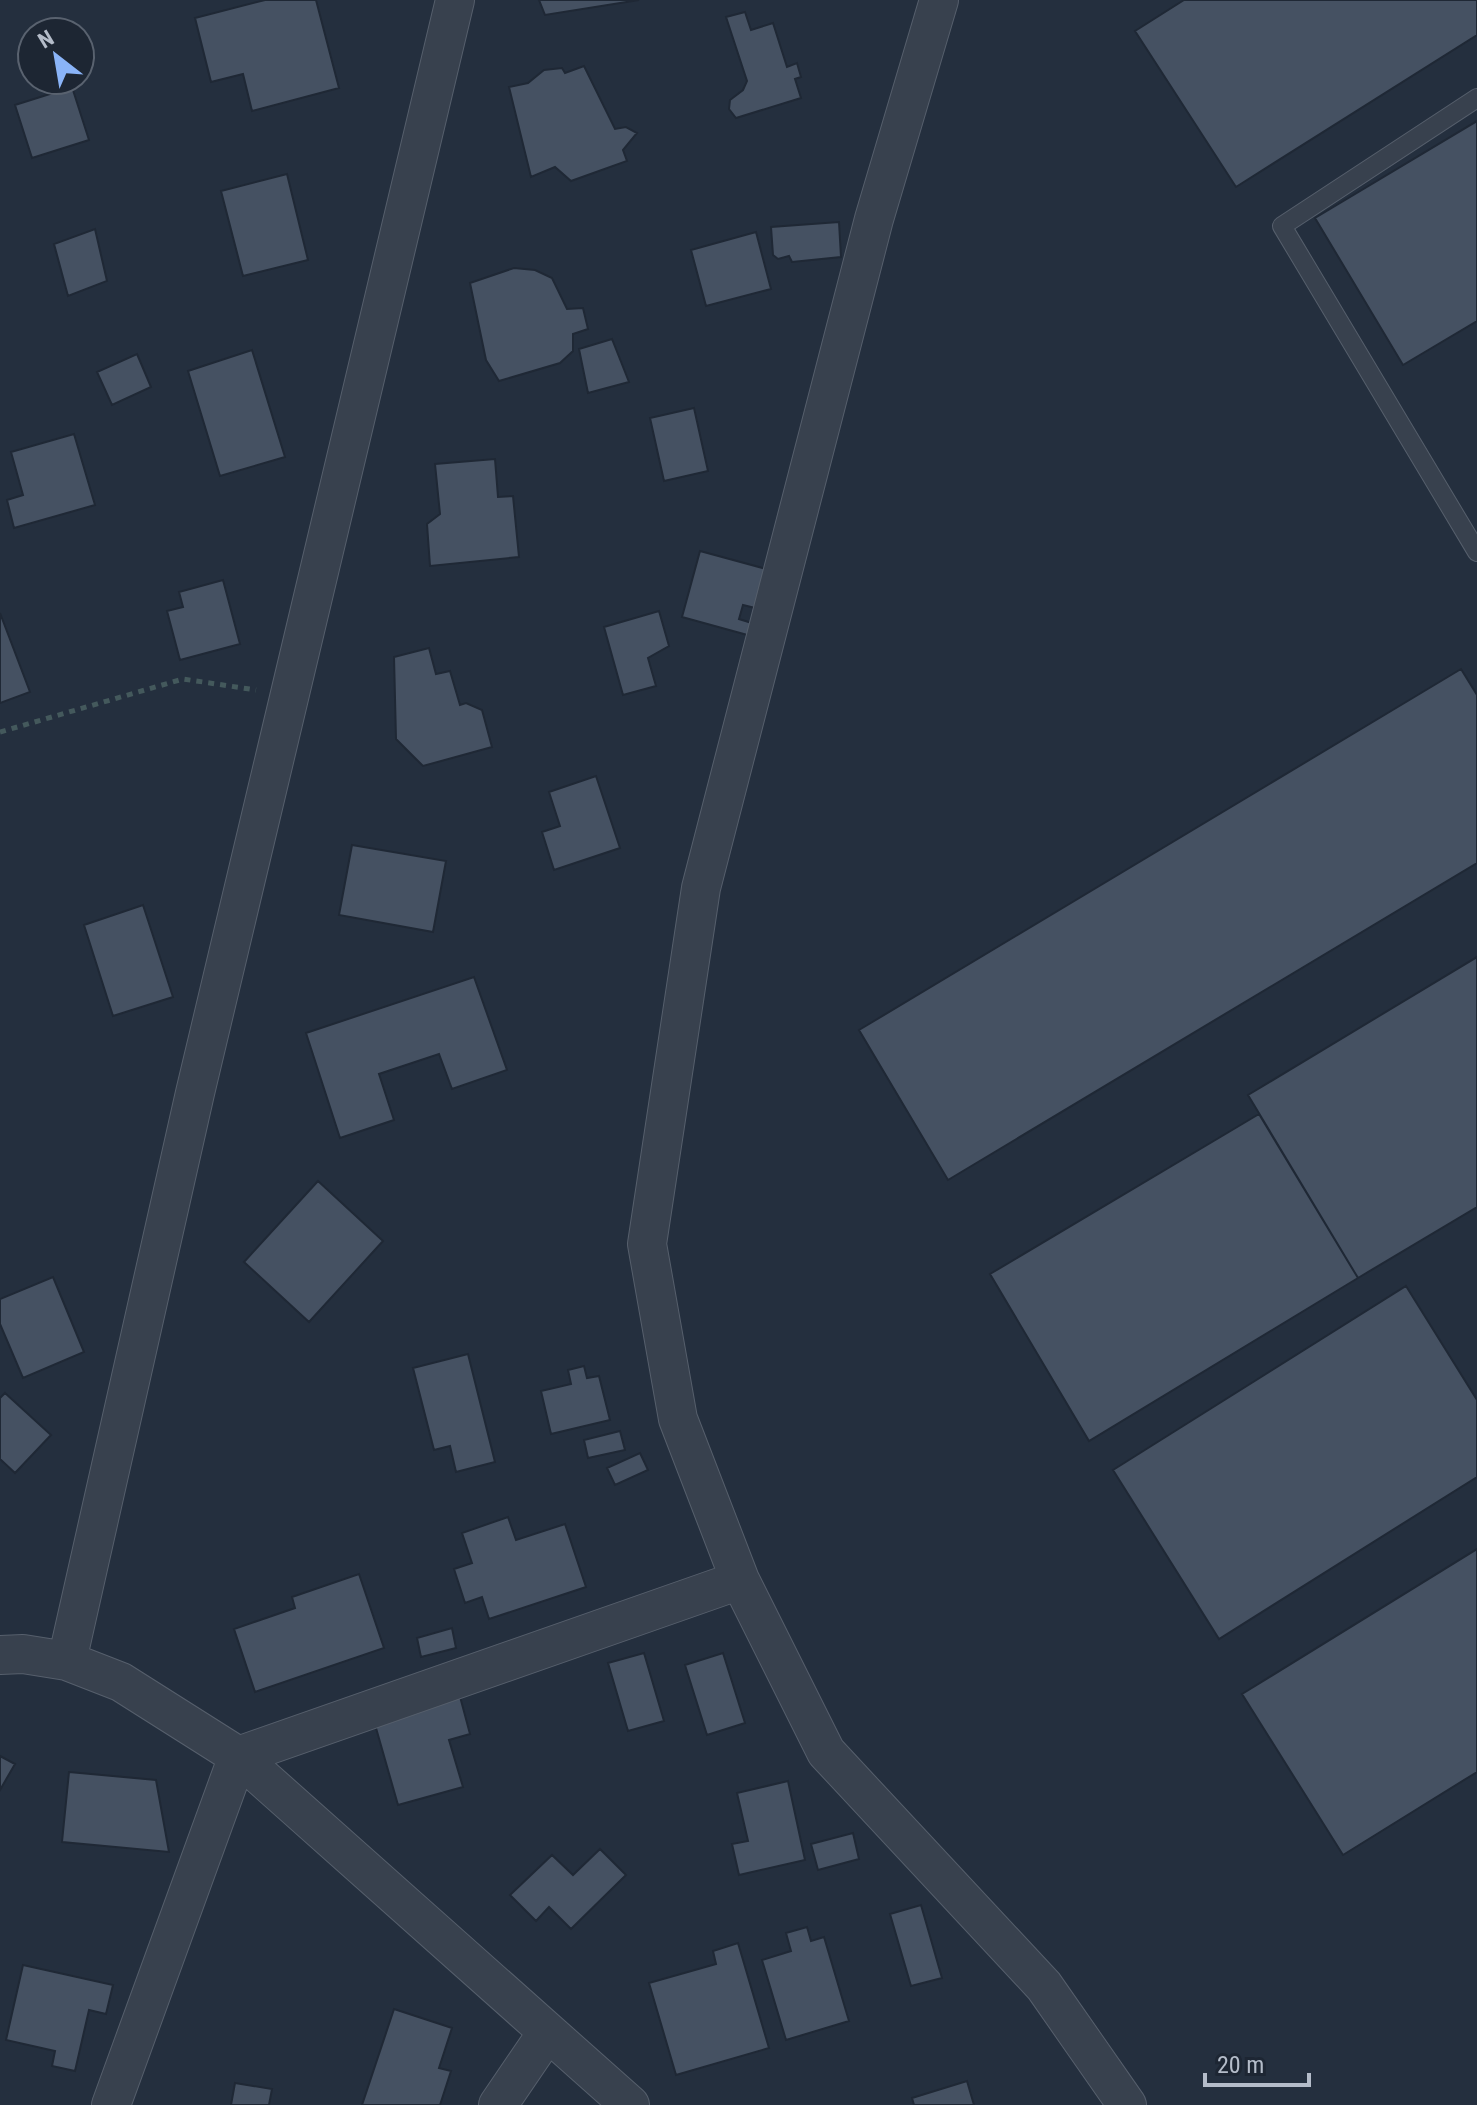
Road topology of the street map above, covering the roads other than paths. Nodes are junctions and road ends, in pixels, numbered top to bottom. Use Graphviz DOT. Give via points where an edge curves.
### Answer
graph roads {
  1 [pos="455,0"];
  2 [pos="939,0"];
  3 [pos="1477,98"];
  4 [pos="1477,552"];
  5 [pos="740,1580"];
  6 [pos="0,1655"];
  7 [pos="67,1661"];
  8 [pos="238,1756"];
  9 [pos="547,2033"];
  10 [pos="111,2105"];
  11 [pos="498,2105"];
  12 [pos="630,2105"];
  13 [pos="1127,2105"];
  1 -- 7 [label="street" via="195,1093"];
  2 -- 5 [label="street" via="874,219 701,888 647,1244 678,1419"];
  3 -- 4 [label="lane" via="1282,226"];
  5 -- 8 [label="street"];
  5 -- 13 [label="street" via="826,1752 1044,1986"];
  6 -- 7 [label="street"];
  7 -- 8 [label="street" via="121,1682"];
  8 -- 9 [label="street"];
  8 -- 10 [label="street"];
  9 -- 11 [label="street"];
  9 -- 12 [label="street"];
}
